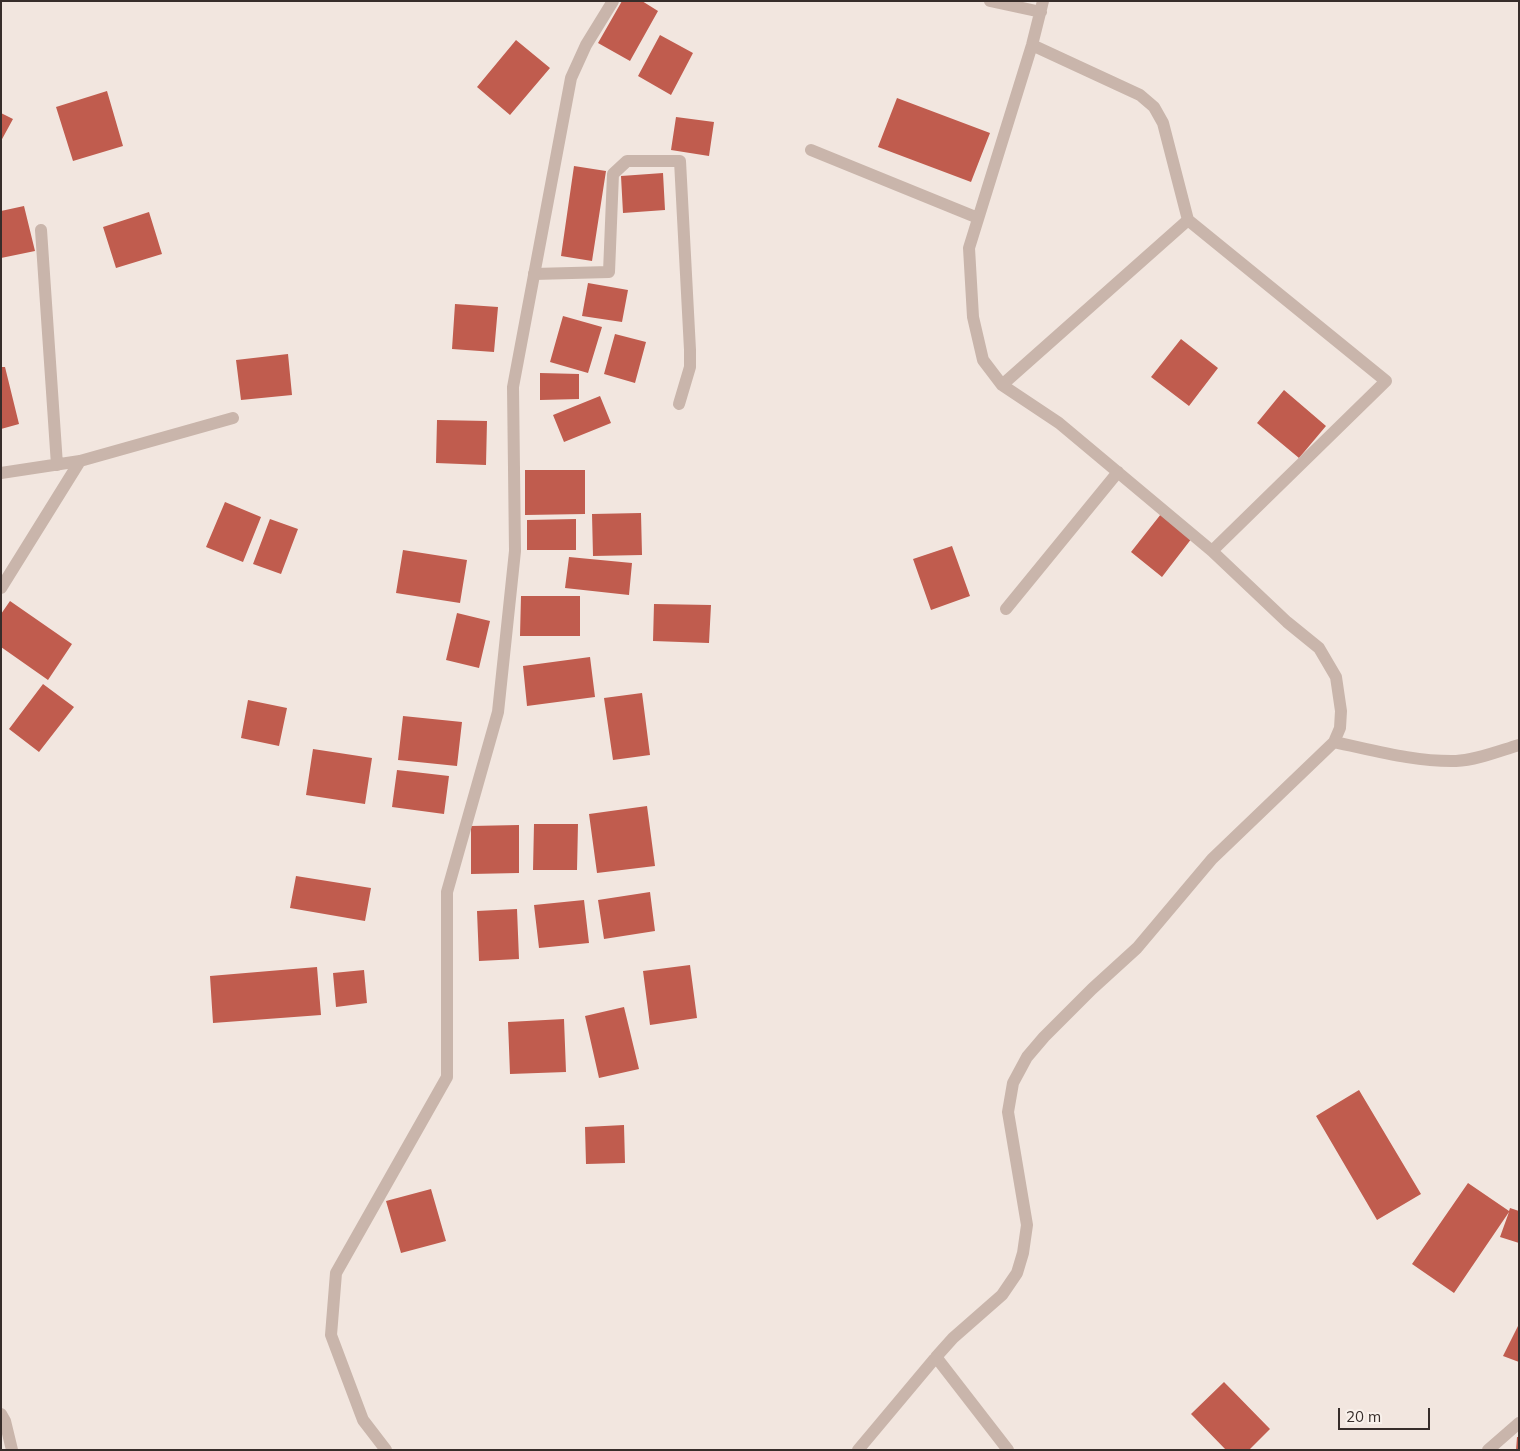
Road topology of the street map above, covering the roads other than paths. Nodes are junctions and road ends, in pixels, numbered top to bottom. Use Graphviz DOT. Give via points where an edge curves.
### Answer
graph roads {
  1 [pos="613,1"];
  2 [pos="990,1"];
  3 [pos="1042,6"];
  4 [pos="1032,45"];
  5 [pos="812,150"];
  6 [pos="978,218"];
  7 [pos="1188,220"];
  8 [pos="41,230"];
  9 [pos="534,274"];
  10 [pos="1002,386"];
  11 [pos="679,404"];
  12 [pos="233,418"];
  13 [pos="80,461"];
  14 [pos="57,465"];
  15 [pos="1118,472"];
  16 [pos="1,473"];
  17 [pos="1212,551"];
  18 [pos="1,588"];
  19 [pos="1006,609"];
  20 [pos="1334,742"];
  21 [pos="1519,745"];
  22 [pos="936,1357"];
  23 [pos="1,1414"];
  24 [pos="1519,1422"];
  25 [pos="12,1450"];
  26 [pos="386,1450"];
  27 [pos="858,1450"];
  28 [pos="1008,1450"];
  29 [pos="1488,1450"];
  1 -- 9 [label="street" via="570,78"];
  2 -- 3 [label="street"];
  3 -- 4 [label="street"];
  4 -- 6 [label="street"];
  4 -- 7 [label="street" via="1140,95 1154,107 1163,123"];
  5 -- 6 [label="street"];
  6 -- 10 [label="street" via="969,248 973,317 983,360"];
  7 -- 10 [label="street"];
  7 -- 17 [label="street" via="1386,381"];
  8 -- 14 [label="street"];
  9 -- 11 [label="street" via="609,272 613,174 627,161 680,162 690,367"];
  9 -- 26 [label="street" via="513,387 515,550 498,712 447,892 447,1077 336,1274 331,1335 363,1420"];
  10 -- 15 [label="street" via="1060,423"];
  12 -- 13 [label="street"];
  13 -- 14 [label="street"];
  13 -- 18 [label="street"];
  14 -- 16 [label="street"];
  15 -- 17 [label="street"];
  15 -- 19 [label="street"];
  17 -- 20 [label="street" via="1319,648 1336,677 1341,711 1340,728"];
  20 -- 21 [label="street" via="1418,758 1456,761"];
  20 -- 22 [label="street" via="1212,859 1137,948 1092,988 1028,1057 1013,1083 1008,1112 1027,1225 1018,1274 1002,1295"];
  22 -- 27 [label="street"];
  22 -- 28 [label="street"];
  23 -- 25 [label="street"];
  24 -- 29 [label="street"];
}
